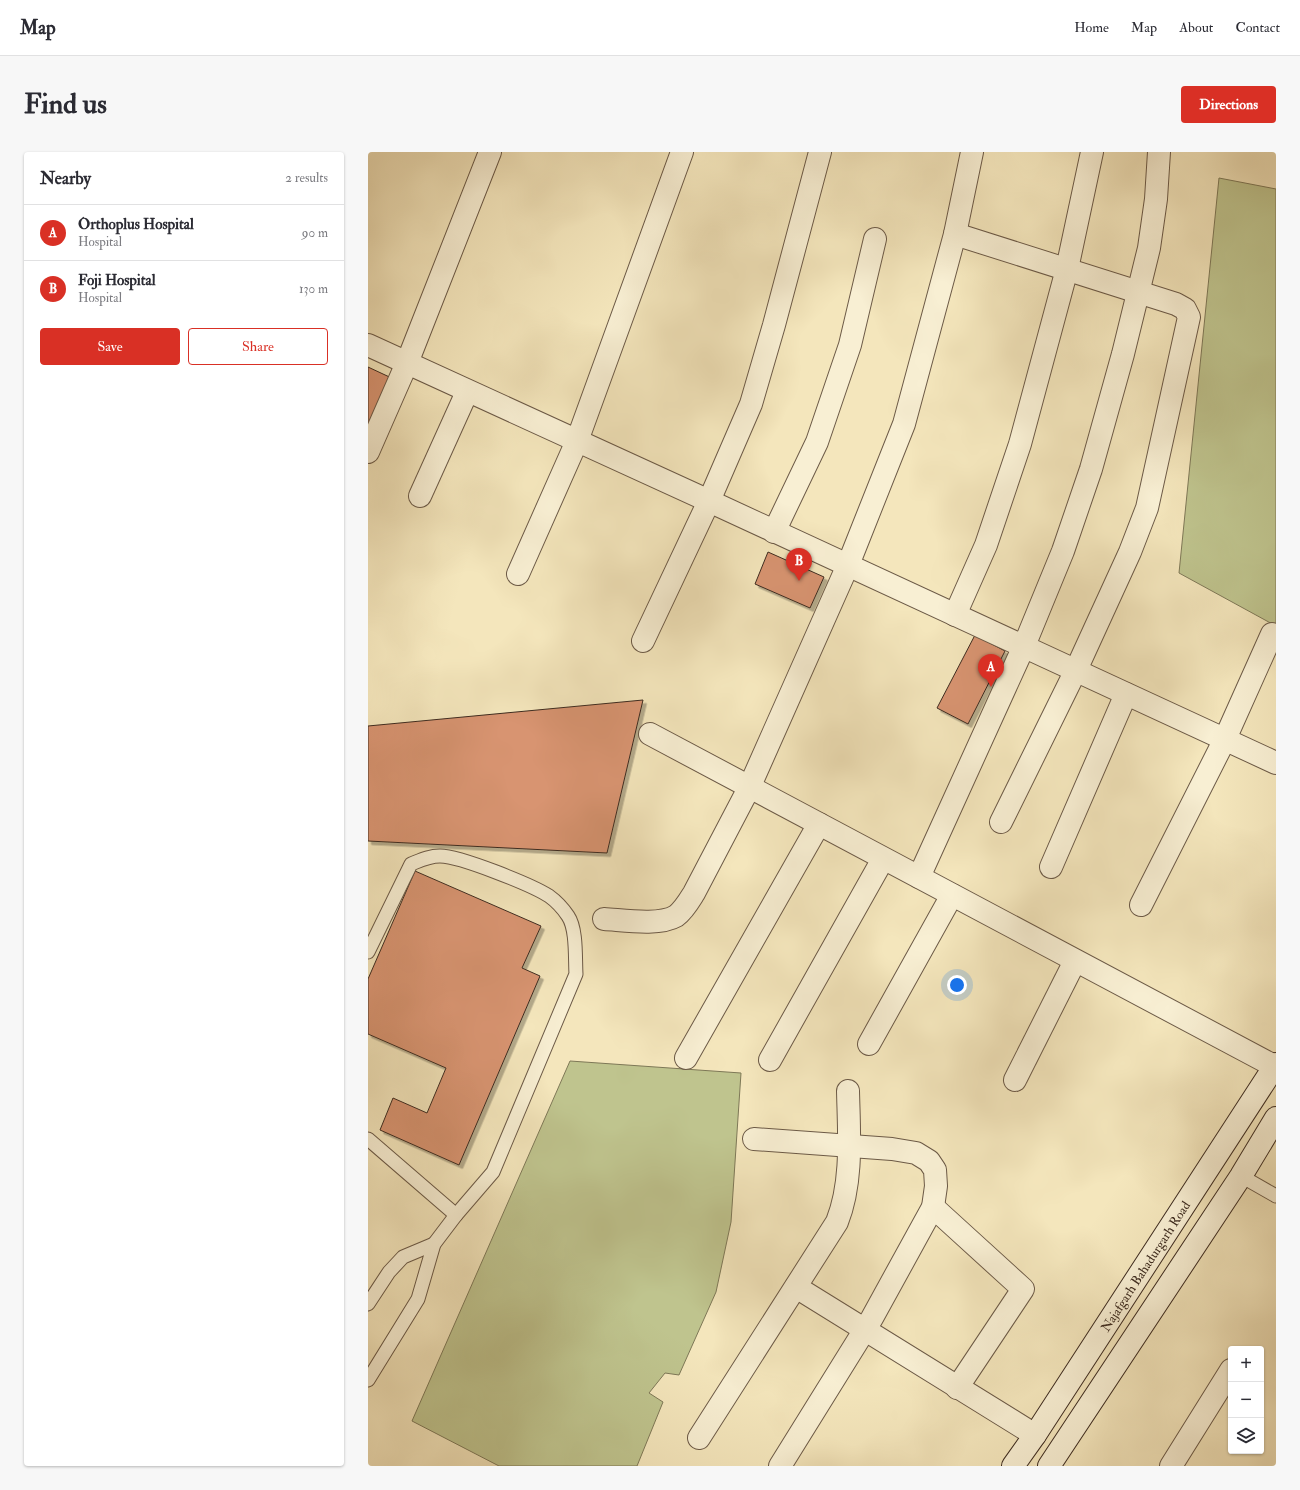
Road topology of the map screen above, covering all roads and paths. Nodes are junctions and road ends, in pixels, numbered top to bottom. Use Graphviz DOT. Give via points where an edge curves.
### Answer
graph roads {
  1 [pos="490,152"];
  2 [pos="682,152"];
  3 [pos="820,152"];
  4 [pos="972,152"];
  5 [pos="1092,152"];
  6 [pos="1159,152"];
  7 [pos="955,234"];
  8 [pos="875,239"];
  9 [pos="1067,269"];
  10 [pos="1139,292"];
  11 [pos="368,346"];
  12 [pos="408,363"];
  13 [pos="467,392"];
  14 [pos="577,441"];
  15 [pos="368,452"];
  16 [pos="420,496"];
  17 [pos="709,501"];
  18 [pos="774,532"];
  19 [pos="848,565"];
  20 [pos="518,574"];
  21 [pos="955,615"];
  22 [pos="1272,634"];
  23 [pos="643,641"];
  24 [pos="1024,646"];
  25 [pos="1076,670"];
  26 [pos="1126,694"];
  27 [pos="650,734"];
  28 [pos="1225,739"];
  29 [pos="1276,763"];
  30 [pos="749,788"];
  31 [pos="1001,822"];
  32 [pos="819,824"];
  33 [pos="884,859"];
  34 [pos="1051,867"];
  35 [pos="920,877"];
  36 [pos="952,895"];
  37 [pos="1141,905"];
  38 [pos="604,919"];
  39 [pos="368,952"];
  40 [pos="1076,961"];
  41 [pos="869,1044"];
  42 [pos="686,1058"];
  43 [pos="770,1060"];
  44 [pos="1276,1066"];
  45 [pos="1015,1080"];
  46 [pos="848,1091"];
  47 [pos="1276,1118"];
  48 [pos="368,1139"];
  49 [pos="754,1139"];
  50 [pos="849,1146"];
  51 [pos="1241,1176"];
  52 [pos="1276,1196"];
  53 [pos="933,1207"];
  54 [pos="456,1214"];
  55 [pos="434,1244"];
  56 [pos="796,1286"];
  57 [pos="368,1304"];
  58 [pos="865,1329"];
  59 [pos="1228,1375"];
  60 [pos="368,1380"];
  61 [pos="957,1388"];
  62 [pos="1035,1435"];
  63 [pos="699,1438"];
  64 [pos="780,1466"];
  65 [pos="1013,1466"];
  66 [pos="1049,1466"];
  67 [pos="1171,1466"];
  1 -- 12 [label="street"];
  2 -- 14 [label="street"];
  3 -- 17 [label="street" via="759,379"];
  4 -- 7 [label="street"];
  5 -- 9 [label="street"];
  6 -- 10 [label="street" via="1149,248"];
  7 -- 9 [label="street"];
  7 -- 19 [label="street" via="904,424"];
  8 -- 18 [label="street" via="850,345 817,442"];
  9 -- 10 [label="street"];
  9 -- 21 [label="street" via="1020,444 986,545"];
  10 -- 24 [label="street" via="1091,469 1063,551"];
  10 -- 25 [label="street" via="1176,304 1185,309 1189,317 1147,508 1130,552"];
  11 -- 12 [label="street"];
  12 -- 13 [label="street"];
  12 -- 15 [label="street"];
  13 -- 14 [label="street"];
  13 -- 16 [label="street"];
  14 -- 17 [label="street"];
  14 -- 20 [label="street"];
  17 -- 18 [label="street"];
  17 -- 23 [label="street"];
  18 -- 19 [label="street"];
  19 -- 21 [label="street"];
  19 -- 30 [label="street"];
  21 -- 24 [label="street"];
  22 -- 28 [label="street"];
  24 -- 25 [label="street"];
  24 -- 35 [label="street"];
  25 -- 26 [label="street"];
  25 -- 31 [label="street"];
  26 -- 28 [label="street"];
  26 -- 34 [label="street"];
  27 -- 30 [label="street"];
  28 -- 29 [label="street"];
  28 -- 37 [label="street"];
  30 -- 32 [label="street"];
  30 -- 38 [label="street" via="694,893 676,916 666,920 644,921"];
  32 -- 33 [label="street"];
  32 -- 42 [label="street"];
  33 -- 35 [label="street"];
  33 -- 43 [label="street"];
  35 -- 36 [label="street"];
  36 -- 40 [label="street"];
  36 -- 41 [label="street"];
  39 -- 54 [label="lane" via="411,864 427,857 441,856 460,860 529,886 550,897 569,917 574,940 576,974 492,1172"];
  40 -- 44 [label="street"];
  40 -- 45 [label="street"];
  44 -- 62 [label="street, Najafgarh Bahadurgarh Road"];
  46 -- 50 [label="street"];
  47 -- 51 [label="street"];
  48 -- 54 [label="lane"];
  49 -- 50 [label="street"];
  50 -- 53 [label="street" via="916,1153 929,1161 935,1170"];
  50 -- 56 [label="street" via="842,1209 837,1222"];
  51 -- 52 [label="lane"];
  51 -- 66 [label="street"];
  53 -- 58 [label="street"];
  53 -- 61 [label="street" via="1023,1289"];
  54 -- 55 [label="lane"];
  55 -- 57 [label="lane" via="402,1257"];
  55 -- 60 [label="lane" via="418,1298"];
  56 -- 58 [label="street"];
  56 -- 63 [label="street"];
  58 -- 61 [label="street"];
  58 -- 64 [label="street"];
  59 -- 67 [label="street"];
  61 -- 62 [label="street"];
  62 -- 65 [label="street, Najafgarh Bahadurgarh Road"];
}
